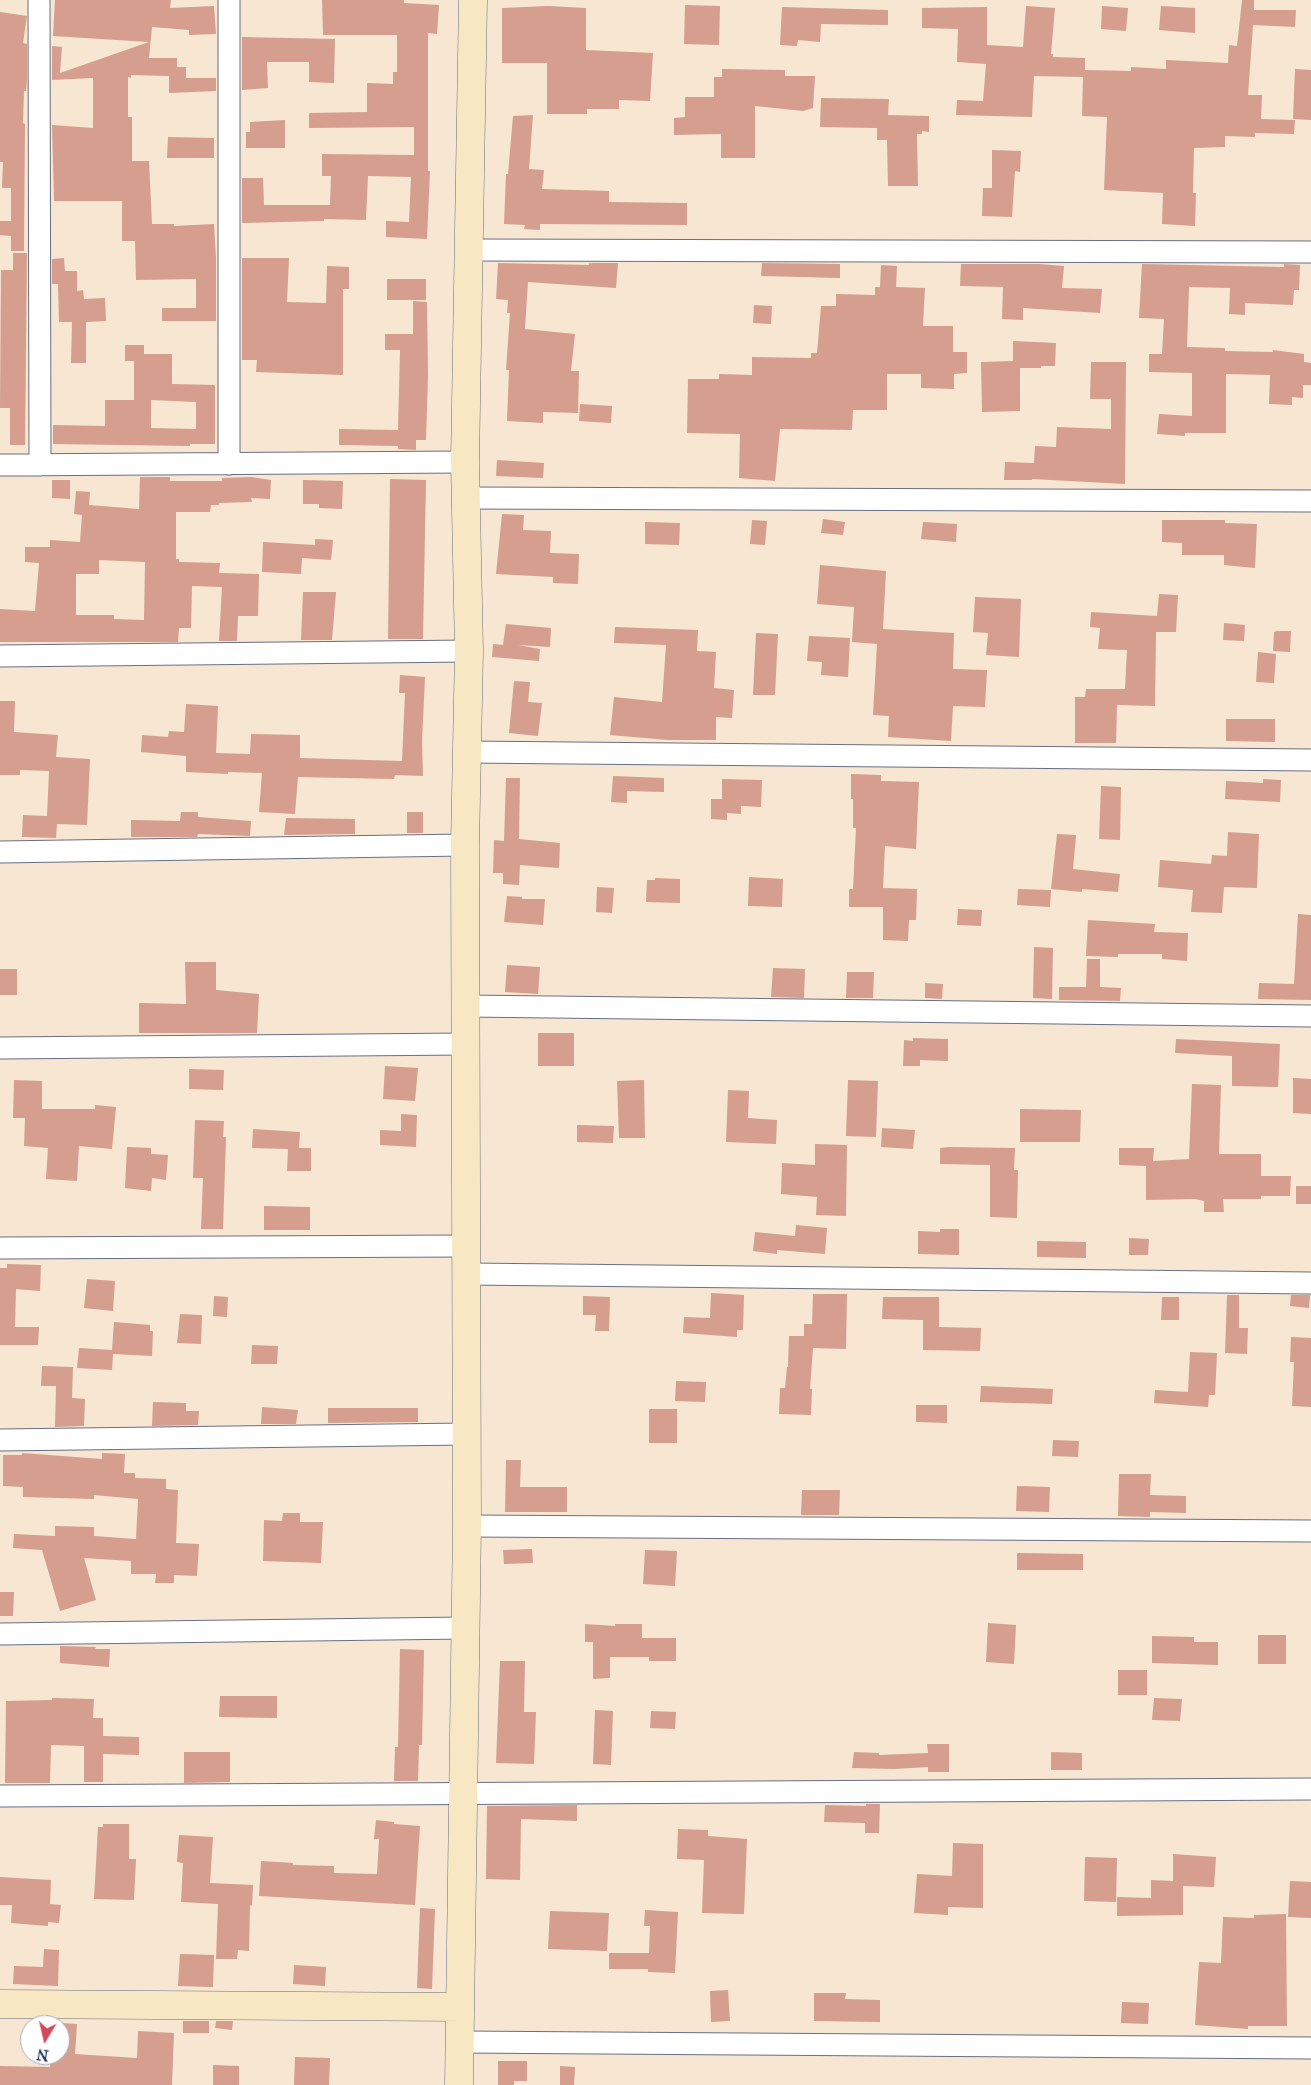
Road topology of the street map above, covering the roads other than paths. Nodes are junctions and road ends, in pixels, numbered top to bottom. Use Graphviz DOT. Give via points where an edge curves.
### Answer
graph roads {
  1 [pos="39,0"];
  2 [pos="229,0"];
  3 [pos="473,0"];
  4 [pos="470,250"];
  5 [pos="1311,252"];
  6 [pos="464,462"];
  7 [pos="229,464"];
  8 [pos="0,465"];
  9 [pos="40,465"];
  10 [pos="466,498"];
  11 [pos="1311,501"];
  12 [pos="469,651"];
  13 [pos="0,656"];
  14 [pos="467,752"];
  15 [pos="1311,760"];
  16 [pos="465,845"];
  17 [pos="0,852"];
  18 [pos="466,1006"];
  19 [pos="1311,1016"];
  20 [pos="465,1044"];
  21 [pos="0,1048"];
  22 [pos="467,1246"];
  23 [pos="0,1248"];
  24 [pos="468,1274"];
  25 [pos="1311,1284"];
  26 [pos="466,1434"];
  27 [pos="0,1440"];
  28 [pos="467,1526"];
  29 [pos="1311,1531"];
  30 [pos="464,1628"];
  31 [pos="0,1634"];
  32 [pos="1311,1789"];
  33 [pos="463,1793"];
  34 [pos="0,1796"];
  35 [pos="0,2004"];
  36 [pos="460,2008"];
  37 [pos="460,2042"];
  38 [pos="1311,2048"];
  39 [pos="459,2085"];
  1 -- 9 [label="street"];
  2 -- 7 [label="street"];
  3 -- 4 [label="main road"];
  4 -- 5 [label="street"];
  4 -- 6 [label="main road"];
  6 -- 7 [label="street"];
  6 -- 10 [label="main road"];
  7 -- 9 [label="street"];
  8 -- 9 [label="street"];
  10 -- 11 [label="street"];
  10 -- 12 [label="main road"];
  12 -- 13 [label="street"];
  12 -- 14 [label="main road"];
  14 -- 15 [label="street"];
  14 -- 16 [label="main road"];
  16 -- 17 [label="street"];
  16 -- 18 [label="main road"];
  18 -- 19 [label="street"];
  18 -- 20 [label="main road"];
  20 -- 21 [label="street"];
  20 -- 22 [label="main road"];
  22 -- 23 [label="street"];
  22 -- 24 [label="main road"];
  24 -- 25 [label="street"];
  24 -- 26 [label="main road"];
  26 -- 27 [label="street"];
  26 -- 28 [label="main road"];
  28 -- 29 [label="street"];
  28 -- 30 [label="main road"];
  30 -- 31 [label="street"];
  30 -- 33 [label="main road"];
  32 -- 33 [label="street"];
  33 -- 34 [label="street"];
  33 -- 36 [label="main road"];
  35 -- 36 [label="main road"];
  36 -- 37 [label="main road"];
  37 -- 38 [label="street"];
  37 -- 39 [label="main road"];
}
